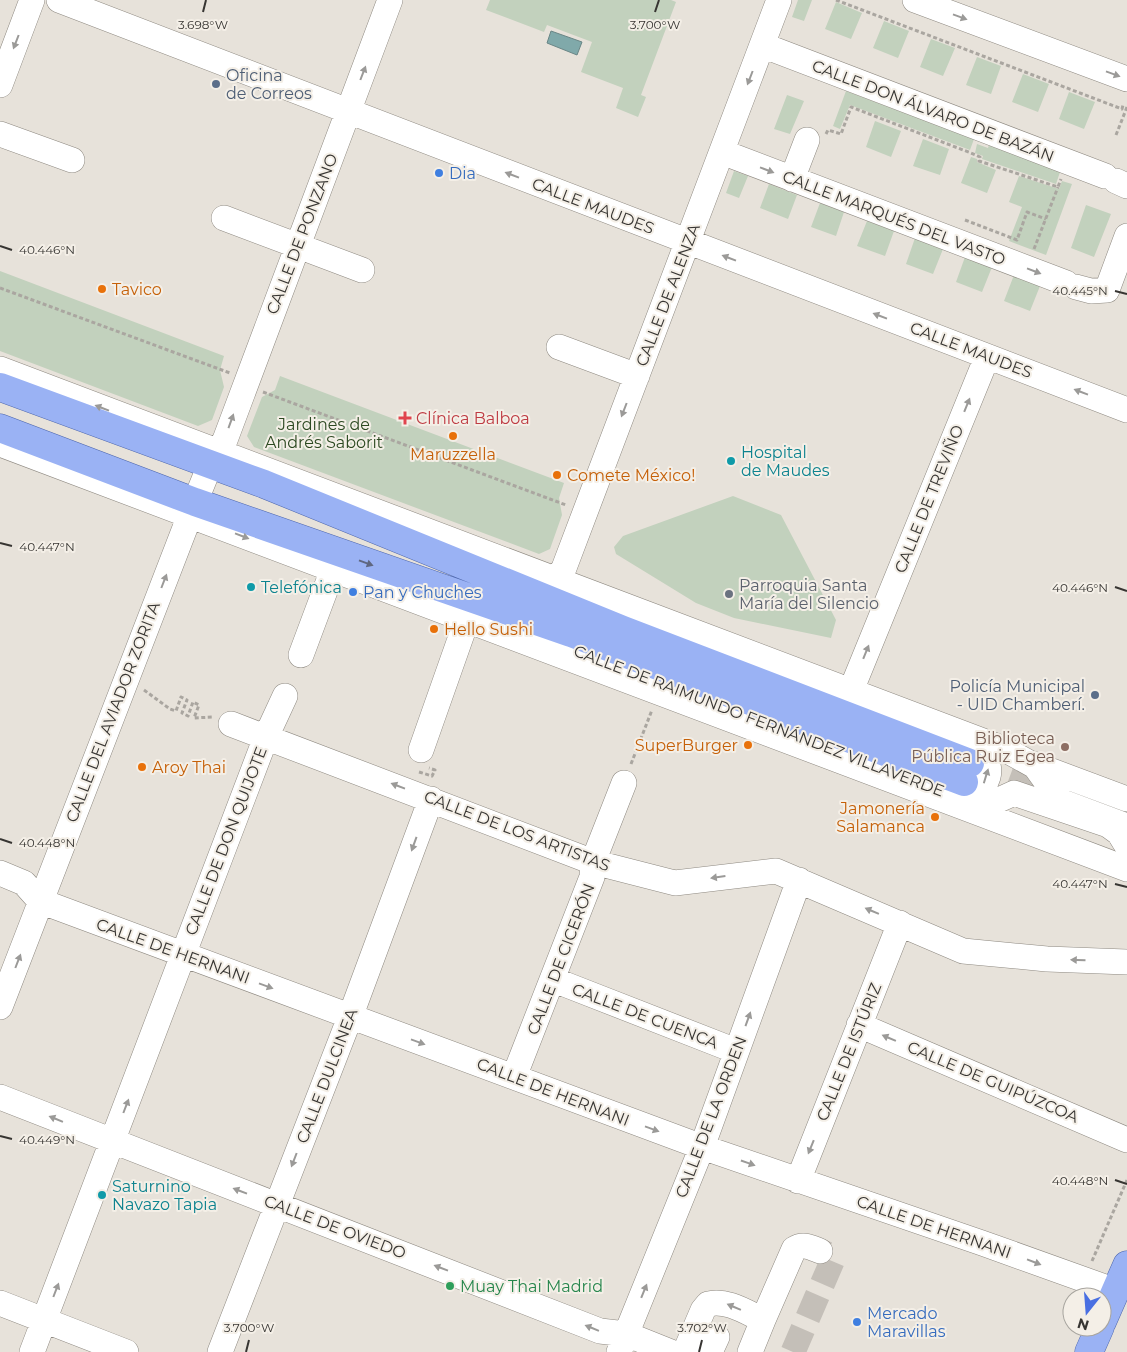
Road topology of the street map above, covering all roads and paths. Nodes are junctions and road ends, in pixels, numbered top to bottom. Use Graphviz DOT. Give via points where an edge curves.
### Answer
graph roads {
  1 [pos="32,0"];
  2 [pos="59,0"];
  3 [pos="390,0"];
  4 [pos="779,0"];
  5 [pos="836,0"];
  6 [pos="915,0"];
  7 [pos="762,45"];
  8 [pos="1127,79"];
  9 [pos="0,84"];
  10 [pos="1125,106"];
  11 [pos="348,111"];
  12 [pos="0,134"];
  13 [pos="1116,135"];
  14 [pos="808,136"];
  15 [pos="722,152"];
  16 [pos="72,160"];
  17 [pos="1063,178"];
  18 [pos="792,179"];
  19 [pos="1116,181"];
  20 [pos="1058,187"];
  21 [pos="224,218"];
  22 [pos="1046,219"];
  23 [pos="1007,236"];
  24 [pos="1127,236"];
  25 [pos="687,243"];
  26 [pos="298,246"];
  27 [pos="1033,253"];
  28 [pos="362,270"];
  29 [pos="0,288"];
  30 [pos="559,347"];
  31 [pos="987,356"];
  32 [pos="0,369"];
  33 [pos="233,374"];
  34 [pos="637,376"];
  35 [pos="0,387"];
  36 [pos="261,392"];
  37 [pos="1127,410"];
  38 [pos="0,428"];
  39 [pos="0,444"];
  40 [pos="214,458"];
  41 [pos="569,506"];
  42 [pos="192,509"];
  43 [pos="409,541"];
  44 [pos="336,562"];
  45 [pos="396,573"];
  46 [pos="552,582"];
  47 [pos="468,616"];
  48 [pos="301,654"];
  49 [pos="125,683"];
  50 [pos="850,694"];
  51 [pos="285,696"];
  52 [pos="652,709"];
  53 [pos="197,719"];
  54 [pos="231,724"];
  55 [pos="266,737"];
  56 [pos="421,750"];
  57 [pos="1030,763"];
  58 [pos="965,771"];
  59 [pos="627,774"];
  60 [pos="1067,791"];
  61 [pos="431,799"];
  62 [pos="1127,799"];
  63 [pos="1127,812"];
  64 [pos="1123,842"];
  65 [pos="593,862"];
  66 [pos="1127,869"];
  67 [pos="0,873"];
  68 [pos="799,880"];
  69 [pos="40,901"];
  70 [pos="900,923"];
  71 [pos="183,955"];
  72 [pos="1127,962"];
  73 [pos="554,980"];
  74 [pos="0,1007"];
  75 [pos="350,1017"];
  76 [pos="859,1025"];
  77 [pos="736,1051"];
  78 [pos="514,1077"];
  79 [pos="0,1097"];
  80 [pos="1127,1140"];
  81 [pos="113,1142"];
  82 [pos="702,1147"];
  83 [pos="1127,1180"];
  84 [pos="798,1181"];
  85 [pos="277,1205"];
  86 [pos="820,1251"];
  87 [pos="1091,1265"];
  88 [pos="1127,1265"];
  89 [pos="1116,1291"];
  90 [pos="1112,1300"];
  91 [pos="0,1304"];
  92 [pos="45,1320"];
  93 [pos="763,1320"];
  94 [pos="1096,1337"];
  95 [pos="622,1343"];
  96 [pos="726,1347"];
  97 [pos="32,1352"];
  98 [pos="126,1352"];
  99 [pos="220,1352"];
  100 [pos="671,1352"];
  101 [pos="685,1352"];
  102 [pos="1089,1352"];
  1 -- 9 [label="street, one-way"];
  2 -- 11 [label="street, CALLE MAUDES"];
  11 -- 3 [label="street, CALLE DE PONZANO, one-way"];
  4 -- 7 [label="street, CALLE DE ALENZA"];
  5 -- 10 [label="path" via="1122,109"];
  6 -- 8 [label="street, one-way"];
  7 -- 15 [label="street, CALLE DE ALENZA, one-way"];
  7 -- 19 [label="street, CALLE DON ÁLVARO DE BAZÁN"];
  10 -- 13 [label="path"];
  25 -- 11 [label="street, CALLE MAUDES, one-way"];
  11 -- 26 [label="street, CALLE DE PONZANO"];
  12 -- 16 [label="street"];
  14 -- 18 [label="street"];
  14 -- 20 [label="path" via="819,154 828,130 841,134 851,107 971,152 980,157 979,161"];
  15 -- 18 [label="street, CALLE MARQUÉS DEL VASTO, one-way"];
  15 -- 25 [label="street, CALLE DE ALENZA"];
  17 -- 20 [label="path"];
  18 -- 24 [label="street, CALLE MARQUÉS DEL VASTO, one-way" via="1092,291 1107,290"];
  20 -- 22 [label="path"];
  21 -- 26 [label="street"];
  22 -- 23 [label="path" via="1027,212 1017,240"];
  22 -- 27 [label="path"];
  31 -- 25 [label="street, CALLE MAUDES, one-way"];
  25 -- 34 [label="street, CALLE DE ALENZA"];
  26 -- 28 [label="street"];
  40 -- 26 [label="street, CALLE DE PONZANO, one-way"];
  29 -- 33 [label="path"];
  30 -- 34 [label="street"];
  37 -- 31 [label="street, CALLE MAUDES, one-way"];
  50 -- 31 [label="street, CALLE DE TREVIÑO, one-way"];
  40 -- 32 [label="street, one-way"];
  34 -- 46 [label="street, CALLE DE ALENZA, one-way" via="564,568"];
  35 -- 40 [label="main road, CALLE DE RAIMUNDO FERNÁNDEZ VILLAVERDE"];
  36 -- 41 [label="path"];
  38 -- 42 [label="main road, CALLE DE RAIMUNDO FERNÁNDEZ VILLAVERDE"];
  39 -- 42 [label="street"];
  40 -- 42 [label="street"];
  40 -- 43 [label="main road, CALLE DE RAIMUNDO FERNÁNDEZ VILLAVERDE"];
  40 -- 46 [label="street"];
  42 -- 44 [label="main road, CALLE DE RAIMUNDO FERNÁNDEZ VILLAVERDE, one-way"];
  49 -- 42 [label="street, CALLE DEL AVIADOR ZORITA, one-way"];
  43 -- 46 [label="street, CALLE DE RAIMUNDO FERNÁNDEZ VILLAVERDE"];
  58 -- 43 [label="main road, CALLE DE RAIMUNDO FERNÁNDEZ VILLAVERDE, one-way"];
  44 -- 45 [label="main road, CALLE DE RAIMUNDO FERNÁNDEZ VILLAVERDE, one-way"];
  44 -- 47 [label="street"];
  44 -- 48 [label="street"];
  45 -- 47 [label="street, CALLE DE RAIMUNDO FERNÁNDEZ VILLAVERDE"];
  45 -- 58 [label="main road, CALLE DE RAIMUNDO FERNÁNDEZ VILLAVERDE"];
  46 -- 50 [label="street, CALLE DE RAIMUNDO FERNÁNDEZ VILLAVERDE"];
  47 -- 56 [label="street"];
  47 -- 58 [label="street, CALLE DE RAIMUNDO FERNÁNDEZ VILLAVERDE"];
  47 -- 66 [label="street"];
  49 -- 53 [label="path" via="147,692 176,711 181,697 187,700 182,713 188,716 193,702 200,705 194,718"];
  49 -- 69 [label="street, CALLE DEL AVIADOR ZORITA"];
  50 -- 57 [label="street" via="1004,749"];
  50 -- 58 [label="street, CALLE DE RAIMUNDO FERNÁNDEZ VILLAVERDE"];
  51 -- 55 [label="street, CALLE DE DON QUIJOTE"];
  52 -- 59 [label="path"];
  54 -- 55 [label="street, CALLE DE LOS ARTISTAS"];
  61 -- 55 [label="street, CALLE DE LOS ARTISTAS, one-way"];
  55 -- 71 [label="street, CALLE DE DON QUIJOTE"];
  57 -- 58 [label="street, CALLE DE RAIMUNDO FERNÁNDEZ VILLAVERDE"];
  57 -- 62 [label="street, CALLE DE RAIMUNDO FERNÁNDEZ VILLAVERDE"];
  57 -- 64 [label="street" via="1046,779 1054,796"];
  58 -- 64 [label="street, CALLE DE RAIMUNDO FERNÁNDEZ VILLAVERDE" via="1001,803 1014,793 1108,825 1119,833"];
  59 -- 65 [label="street, CALLE DE CICERÓN"];
  60 -- 63 [label="street"];
  61 -- 65 [label="street, CALLE DE LOS ARTISTAS"];
  61 -- 75 [label="street, CALLE DULCINEA, one-way"];
  68 -- 65 [label="street, CALLE DE LOS ARTISTAS, one-way" via="772,870 675,883"];
  65 -- 73 [label="street, CALLE DE CICERÓN" via="592,877"];
  67 -- 69 [label="street, CALLE DE HERNANI" via="24,884"];
  70 -- 68 [label="street, CALLE DE LOS ARTISTAS, one-way"];
  77 -- 68 [label="street, CALLE DE LA ORDEN, one-way"];
  69 -- 71 [label="street, CALLE DE HERNANI"];
  74 -- 69 [label="street, CALLE DEL AVIADOR ZORITA, one-way"];
  72 -- 70 [label="street, CALLE DE LOS ARTISTAS, one-way" via="963,951"];
  70 -- 76 [label="street, CALLE DE ISTÚRIZ"];
  71 -- 75 [label="street, CALLE DE HERNANI, one-way"];
  81 -- 71 [label="street, CALLE DE DON QUIJOTE, one-way"];
  73 -- 77 [label="street, CALLE DE CUENCA"];
  73 -- 78 [label="street, CALLE DE CICERÓN"];
  75 -- 78 [label="street, CALLE DE HERNANI, one-way"];
  75 -- 85 [label="street, CALLE DULCINEA, one-way"];
  80 -- 76 [label="street, CALLE DE GUIPÚZCOA, one-way"];
  76 -- 84 [label="street, CALLE DE ISTÚRIZ, one-way"];
  77 -- 82 [label="street, CALLE DE LA ORDEN"];
  78 -- 82 [label="street, CALLE DE HERNANI, one-way"];
  81 -- 79 [label="street, CALLE DE OVIEDO, one-way"];
  85 -- 81 [label="street, CALLE DE OVIEDO, one-way"];
  92 -- 81 [label="street, CALLE DE DON QUIJOTE, one-way"];
  82 -- 84 [label="street, CALLE DE HERNANI, one-way"];
  95 -- 82 [label="street, CALLE DE LA ORDEN, one-way"];
  83 -- 87 [label="path"];
  84 -- 89 [label="street, CALLE DE HERNANI, one-way"];
  95 -- 85 [label="street, CALLE DE OVIEDO, one-way" via="600,1331"];
  85 -- 99 [label="street, CALLE DULCINEA"];
  86 -- 93 [label="street" via="806,1246 794,1249"];
  88 -- 89 [label="main road"];
  89 -- 90 [label="main road"];
  91 -- 92 [label="street"];
  92 -- 97 [label="street, CALLE DE DON QUIJOTE"];
  92 -- 98 [label="street"];
  93 -- 96 [label="street"];
  93 -- 101 [label="street, one-way" via="722,1302 708,1304"];
  94 -- 102 [label="main road"];
  95 -- 100 [label="street, CALLE DE OVIEDO"];
}
